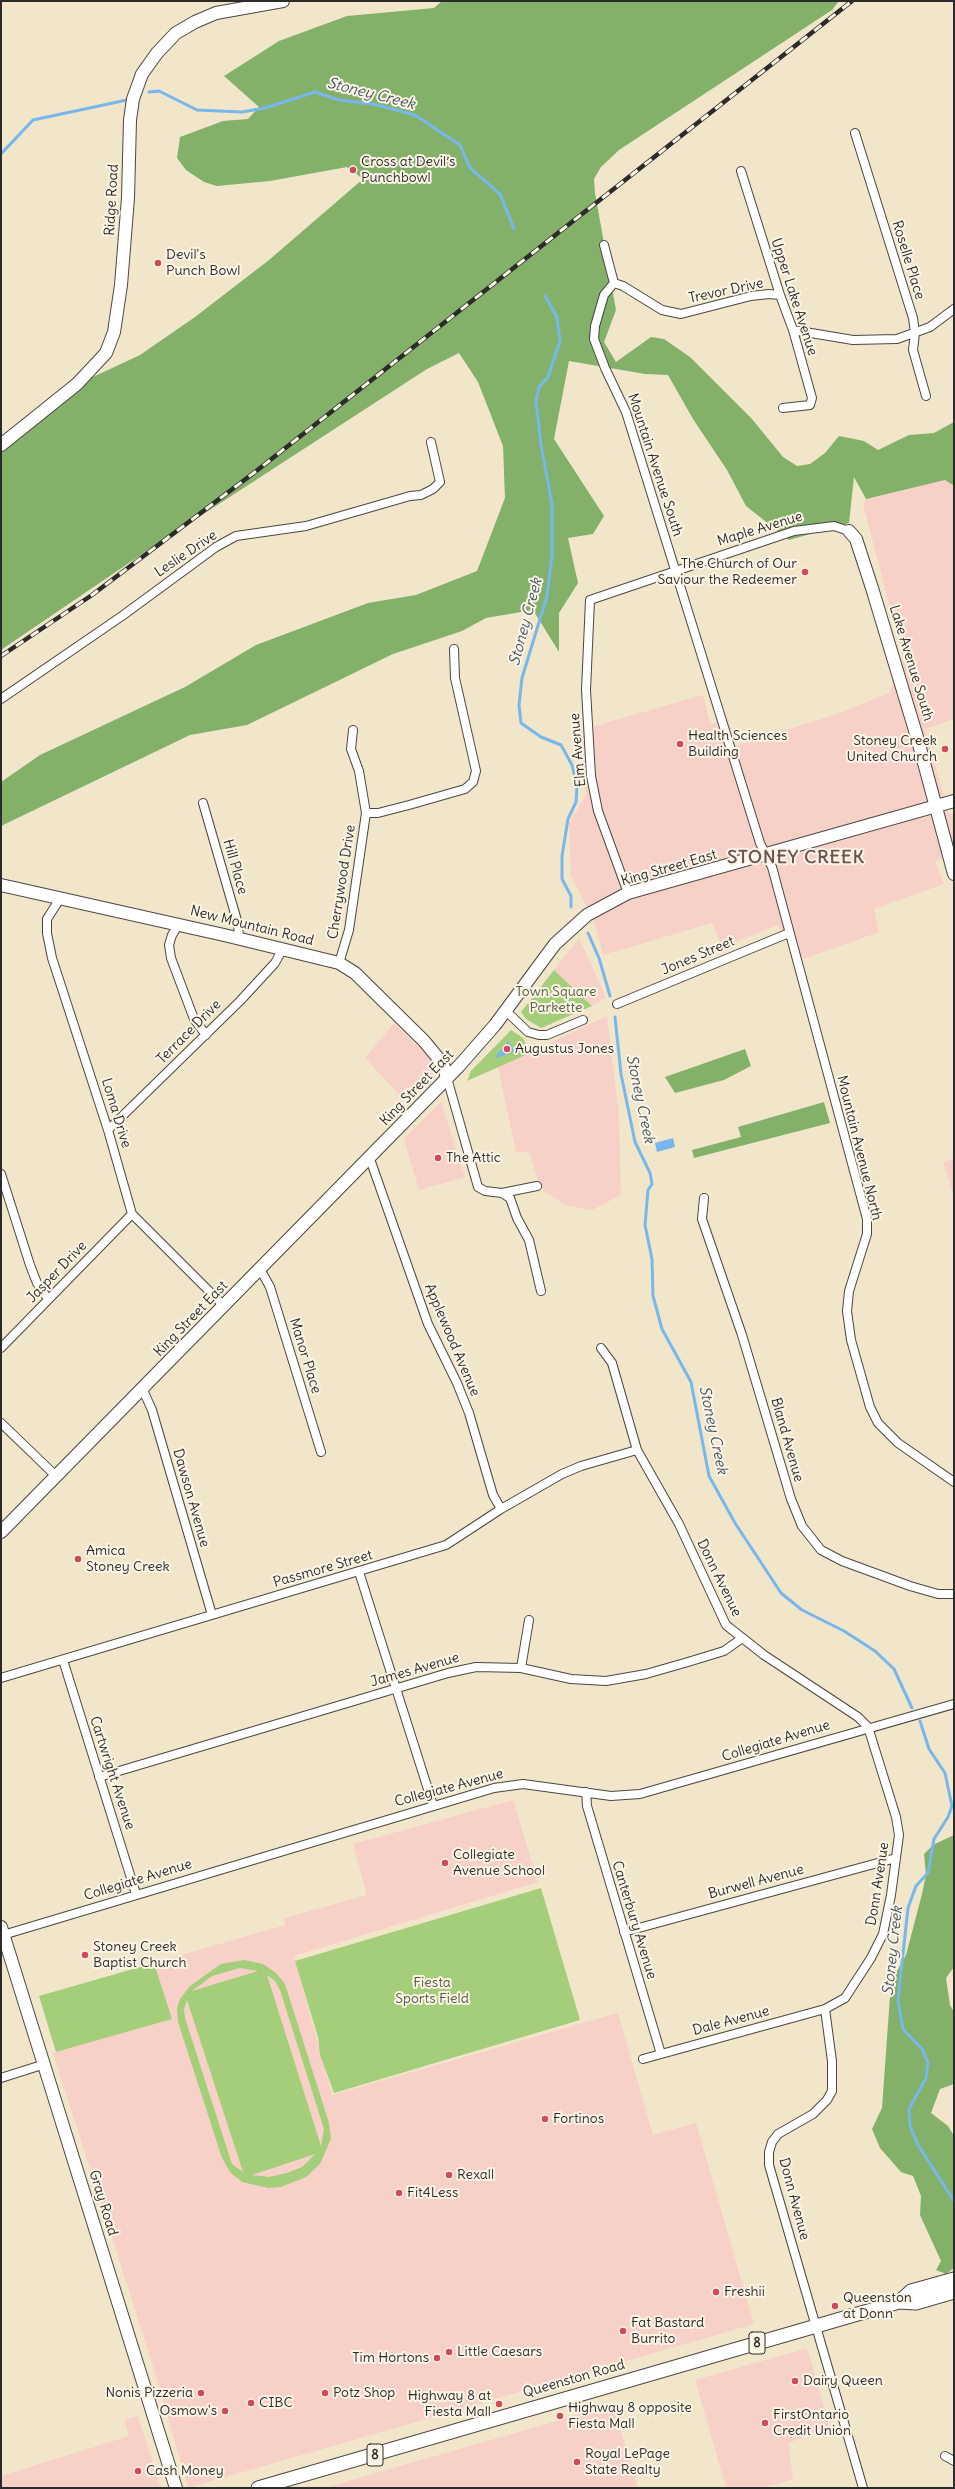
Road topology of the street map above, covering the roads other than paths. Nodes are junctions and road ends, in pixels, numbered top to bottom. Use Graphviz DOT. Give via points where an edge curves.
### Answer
graph roads {
  1 [pos="282,1"];
  2 [pos="855,133"];
  3 [pos="741,171"];
  4 [pos="604,245"];
  5 [pos="614,283"];
  6 [pos="780,295"];
  7 [pos="954,309"];
  8 [pos="793,330"];
  9 [pos="915,333"];
  10 [pos="926,396"];
  11 [pos="783,408"];
  12 [pos="431,442"];
  13 [pos="1,445"];
  14 [pos="849,531"];
  15 [pos="675,570"];
  16 [pos="590,600"];
  17 [pos="454,649"];
  18 [pos="1,699"];
  19 [pos="353,730"];
  20 [pos="954,801"];
  21 [pos="203,803"];
  22 [pos="936,807"];
  23 [pos="366,813"];
  24 [pos="768,855"];
  25 [pos="954,874"];
  26 [pos="1,885"];
  27 [pos="628,894"];
  28 [pos="61,897"];
  29 [pos="179,924"];
  30 [pos="789,933"];
  31 [pos="239,938"];
  32 [pos="283,948"];
  33 [pos="339,963"];
  34 [pos="618,1004"];
  35 [pos="506,1011"];
  36 [pos="583,1020"];
  37 [pos="206,1035"];
  38 [pos="447,1078"];
  39 [pos="108,1130"];
  40 [pos="370,1159"];
  41 [pos="1,1174"];
  42 [pos="537,1186"];
  43 [pos="502,1193"];
  44 [pos="704,1198"];
  45 [pos="132,1214"];
  46 [pos="260,1269"];
  47 [pos="541,1291"];
  48 [pos="48,1300"];
  49 [pos="224,1306"];
  50 [pos="1,1348"];
  51 [pos="601,1348"];
  52 [pos="143,1390"];
  53 [pos="1,1423"];
  54 [pos="637,1450"];
  55 [pos="321,1452"];
  56 [pos="56,1476"];
  57 [pos="954,1482"];
  58 [pos="501,1509"];
  59 [pos="1,1532"];
  60 [pos="359,1572"];
  61 [pos="954,1594"];
  62 [pos="212,1615"];
  63 [pos="529,1620"];
  64 [pos="741,1639"];
  65 [pos="63,1660"];
  66 [pos="521,1668"];
  67 [pos="1,1678"];
  68 [pos="396,1688"];
  69 [pos="954,1704"];
  70 [pos="868,1727"];
  71 [pos="99,1777"];
  72 [pos="586,1792"];
  73 [pos="433,1805"];
  74 [pos="896,1858"];
  75 [pos="136,1894"];
  76 [pos="2,1931"];
  77 [pos="624,1932"];
  78 [pos="825,2009"];
  79 [pos="661,2054"];
  80 [pos="643,2060"];
  81 [pos="45,2064"];
  82 [pos="1,2078"];
  83 [pos="954,2279"];
  84 [pos="954,2292"];
  85 [pos="899,2302"];
  86 [pos="817,2326"];
  87 [pos="945,2456"];
  88 [pos="954,2461"];
  89 [pos="176,2488"];
  90 [pos="258,2488"];
  91 [pos="863,2488"];
  1 -- 13 [label="main road, Ridge Road" via="223,12 195,22 176,33 142,74 133,99 130,120 128,198 121,285 114,332 106,354 77,384"];
  2 -- 9 [label="street, Roselle Place" via="913,318"];
  3 -- 6 [label="street, Upper Lake Avenue"];
  4 -- 5 [label="street"];
  5 -- 6 [label="street, Trevor Drive" via="662,310 681,314 751,296"];
  5 -- 15 [label="street, Mountain Avenue South" via="604,294 594,339 604,368 626,412"];
  6 -- 8 [label="street, Upper Lake Avenue"];
  7 -- 9 [label="street" via="945,318"];
  8 -- 9 [label="street" via="853,340 897,339"];
  8 -- 11 [label="street, Upper Lake Avenue" via="812,403"];
  9 -- 10 [label="street, Roselle Place" via="913,350"];
  12 -- 18 [label="street, Leslie Drive" via="440,482 433,489 421,495 286,531 236,536 216,547 122,616"];
  14 -- 15 [label="street, Maple Avenue" via="834,526 794,530"];
  14 -- 22 [label="main road, Lake Avenue South" via="856,539 872,588"];
  15 -- 16 [label="street, Maple Avenue"];
  15 -- 24 [label="street, Mountain Avenue South" via="760,843"];
  16 -- 27 [label="street, Elm Avenue" via="586,690 591,776 598,811"];
  17 -- 23 [label="street, Cherrywood Drive" via="455,678 476,771 473,782 464,789 401,807"];
  19 -- 23 [label="street" via="351,750 359,771"];
  20 -- 22 [label="main road, King Street East"];
  21 -- 31 [label="street, Hill Place" via="238,924"];
  22 -- 24 [label="main road, King Street East"];
  22 -- 25 [label="main road, Lake Avenue South"];
  23 -- 33 [label="street, Cherrywood Drive" via="349,930"];
  24 -- 27 [label="main road, King Street East"];
  24 -- 30 [label="street, Mountain Avenue North"];
  26 -- 28 [label="main road, New Mountain Road"];
  27 -- 35 [label="main road, King Street East" via="587,915 555,944"];
  28 -- 29 [label="main road, New Mountain Road"];
  28 -- 39 [label="street, Loma Drive" via="47,919 51,952"];
  29 -- 31 [label="main road, New Mountain Road"];
  29 -- 37 [label="street" via="169,945 171,958 194,1018"];
  30 -- 34 [label="street, Jones Street"];
  30 -- 57 [label="street, Mountain Avenue North" via="867,1219 867,1234 848,1291 847,1311 851,1340 870,1407 878,1423 898,1443"];
  31 -- 32 [label="main road, New Mountain Road"];
  32 -- 33 [label="main road, New Mountain Road"];
  32 -- 37 [label="street, Terrace Drive" via="275,963"];
  33 -- 38 [label="main road, New Mountain Road" via="364,982 424,1040 443,1064"];
  35 -- 36 [label="street" via="528,1032 538,1035 547,1036"];
  35 -- 38 [label="main road, King Street East"];
  37 -- 39 [label="street, Terrace Drive"];
  38 -- 40 [label="main road, King Street East"];
  38 -- 43 [label="street" via="478,1187 484,1191"];
  39 -- 45 [label="street, Loma Drive"];
  40 -- 46 [label="main road, King Street East"];
  40 -- 58 [label="street, Applewood Avenue" via="428,1324 469,1413 493,1495"];
  41 -- 48 [label="street" via="32,1271"];
  42 -- 43 [label="street"];
  43 -- 47 [label="street" via="510,1198 517,1218 530,1240"];
  44 -- 61 [label="street, Bland Avenue" via="702,1219 742,1335 791,1499 802,1526 821,1550 842,1561 910,1586 938,1594"];
  45 -- 48 [label="street, Jasper Drive"];
  45 -- 49 [label="street, Loma Drive"];
  46 -- 49 [label="main road, King Street East"];
  46 -- 55 [label="street, Manor Place" via="270,1287"];
  48 -- 50 [label="street, Jasper Drive"];
  49 -- 52 [label="main road, King Street East"];
  51 -- 54 [label="street, Donn Avenue" via="612,1363"];
  52 -- 56 [label="main road, King Street East"];
  52 -- 62 [label="street, Dawson Avenue" via="152,1410"];
  53 -- 56 [label="street"];
  54 -- 58 [label="street, Passmore Street" via="581,1466 545,1483"];
  54 -- 64 [label="street, Donn Avenue" via="679,1524 726,1625"];
  56 -- 59 [label="main road, King Street East"];
  58 -- 60 [label="street, Passmore Street" via="446,1545"];
  60 -- 62 [label="street, Passmore Street"];
  60 -- 68 [label="street"];
  62 -- 65 [label="street, Passmore Street"];
  63 -- 66 [label="street"];
  64 -- 66 [label="street, James Avenue" via="724,1651 688,1662 646,1674 606,1680 571,1679"];
  64 -- 70 [label="street, Donn Avenue" via="858,1717"];
  65 -- 67 [label="street, Passmore Street"];
  65 -- 71 [label="street, Cartwright Avenue"];
  66 -- 68 [label="street, James Avenue" via="476,1667 448,1672"];
  68 -- 71 [label="street, James Avenue"];
  68 -- 73 [label="street"];
  69 -- 70 [label="street, Collegiate Avenue"];
  70 -- 72 [label="street, Collegiate Avenue" via="640,1794 611,1796"];
  70 -- 74 [label="street, Donn Avenue" via="896,1817 899,1835"];
  71 -- 75 [label="street, Cartwright Avenue"];
  72 -- 73 [label="street, Collegiate Avenue" via="523,1784 509,1785"];
  72 -- 77 [label="street, Canterbury Avenue" via="587,1806"];
  73 -- 75 [label="street, Collegiate Avenue"];
  74 -- 77 [label="street, Burwell Avenue"];
  74 -- 78 [label="street, Donn Avenue" via="883,1934 845,1998"];
  75 -- 76 [label="street, Collegiate Avenue"];
  76 -- 81 [label="main road, Gray Road"];
  77 -- 79 [label="street, Canterbury Avenue"];
  78 -- 79 [label="street, Dale Avenue"];
  78 -- 86 [label="street, Donn Avenue" via="832,2061 832,2090 827,2100 813,2114 778,2134 769,2152 769,2165"];
  79 -- 80 [label="street, Dale Avenue"];
  81 -- 82 [label="street"];
  81 -- 89 [label="main road, Gray Road"];
  83 -- 85 [label="main road, Queenston Road / 8" via="911,2291"];
  84 -- 85 [label="main road, Queenston Road / 8" via="916,2304"];
  85 -- 86 [label="main road, Queenston Road / 8"];
  86 -- 90 [label="main road, Queenston Road / 8"];
  86 -- 91 [label="street, Donn Avenue"];
  87 -- 88 [label="street"];
}
